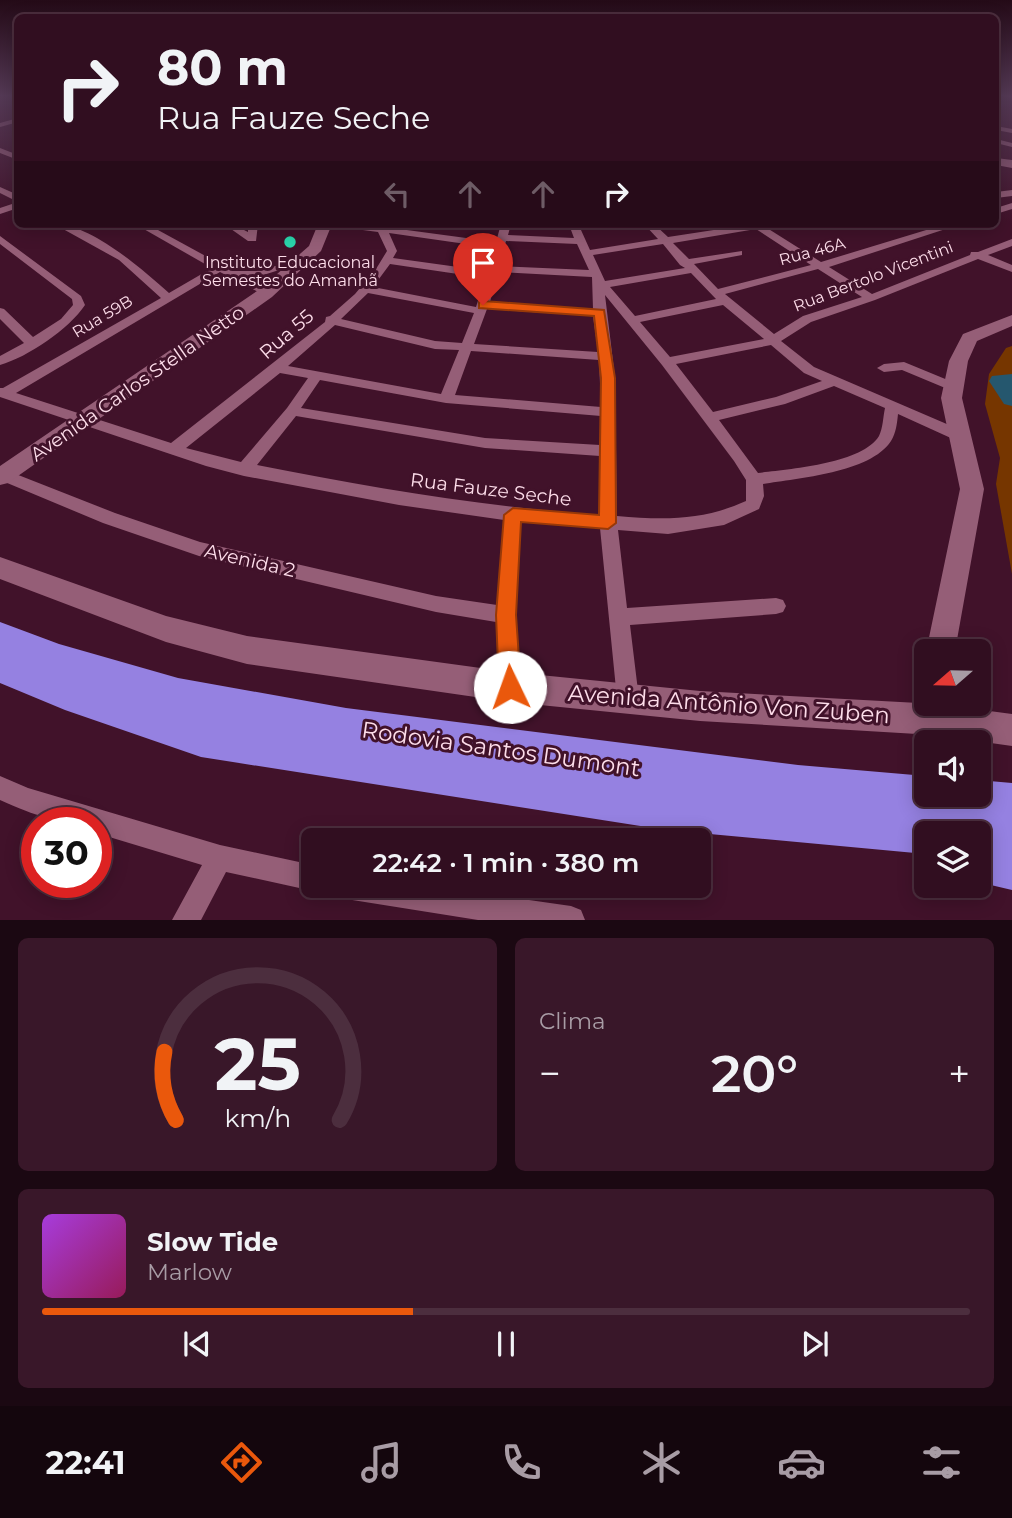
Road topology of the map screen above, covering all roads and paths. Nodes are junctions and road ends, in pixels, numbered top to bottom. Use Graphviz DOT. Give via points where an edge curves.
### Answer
graph roads {
  1 [pos="67,228"];
  2 [pos="147,228"];
  3 [pos="313,228"];
  4 [pos="324,228"];
  5 [pos="362,228"];
  6 [pos="577,228"];
  7 [pos="652,228"];
  8 [pos="745,228"];
  9 [pos="760,228"];
  10 [pos="943,228"];
  11 [pos="383,232"];
  12 [pos="502,235"];
  13 [pos="0,239"];
  14 [pos="664,242"];
  15 [pos="582,243"];
  16 [pos="1012,243"];
  17 [pos="738,253"];
  18 [pos="975,254"];
  19 [pos="389,261"];
  20 [pos="290,265"];
  21 [pos="688,266"];
  22 [pos="819,267"];
  23 [pos="1012,269"];
  24 [pos="224,272"];
  25 [pos="491,272"];
  26 [pos="600,282"];
  27 [pos="367,289"];
  28 [pos="262,292"];
  29 [pos="167,297"];
  30 [pos="720,297"];
  31 [pos="871,298"];
  32 [pos="617,303"];
  33 [pos="482,308"];
  34 [pos="599,308"];
  35 [pos="0,312"];
  36 [pos="330,320"];
  37 [pos="631,320"];
  38 [pos="1012,320"];
  39 [pos="772,341"];
  40 [pos="32,343"];
  41 [pos="468,346"];
  42 [pos="605,356"];
  43 [pos="0,361"];
  44 [pos="667,362"];
  45 [pos="277,368"];
  46 [pos="884,368"];
  47 [pos="316,376"];
  48 [pos="832,382"];
  49 [pos="950,386"];
  50 [pos="2,393"];
  51 [pos="446,399"];
  52 [pos="892,408"];
  53 [pos="292,411"];
  54 [pos="609,412"];
  55 [pos="710,417"];
  56 [pos="80,418"];
  57 [pos="958,435"];
  58 [pos="174,448"];
  59 [pos="609,452"];
  60 [pos="244,470"];
  61 [pos="1,472"];
  62 [pos="754,480"];
  63 [pos="513,515"];
  64 [pos="608,523"];
  65 [pos="0,568"];
  66 [pos="776,606"];
  67 [pos="506,615"];
  68 [pos="618,617"];
  69 [pos="0,639"];
  70 [pos="942,639"];
  71 [pos="0,665"];
  72 [pos="510,687"];
  73 [pos="628,699"];
  74 [pos="914,710"];
  75 [pos="955,716"];
  76 [pos="1012,730"];
  77 [pos="0,788"];
  78 [pos="1012,805"];
  79 [pos="810,823"];
  80 [pos="914,831"];
  81 [pos="991,837"];
  82 [pos="1012,838"];
  83 [pos="914,845"];
  84 [pos="220,858"];
  85 [pos="991,862"];
  86 [pos="1012,867"];
  87 [pos="301,875"];
  88 [pos="427,898"];
  89 [pos="186,919"];
  90 [pos="570,919"];
  1 -- 29 [label="street" via="123,258"];
  2 -- 24 [label="street"];
  3 -- 20 [label="street"];
  4 -- 28 [label="street, Avenida Carlos Stella Netto" via="316,248"];
  5 -- 11 [label="street"];
  6 -- 15 [label="street"];
  7 -- 14 [label="street"];
  8 -- 14 [label="street"];
  9 -- 22 [label="street"];
  10 -- 22 [label="street, Rua 46A"];
  11 -- 12 [label="street"];
  11 -- 19 [label="street" via="391,246"];
  12 -- 15 [label="street"];
  12 -- 25 [label="street"];
  13 -- 40 [label="street" via="77,298 79,305 68,319"];
  14 -- 15 [label="street"];
  14 -- 21 [label="street"];
  15 -- 26 [label="street"];
  16 -- 18 [label="street, Rua Bertolo Vicentini"];
  17 -- 21 [label="street"];
  18 -- 23 [label="street"];
  18 -- 31 [label="street, Rua Bertolo Vicentini"];
  19 -- 25 [label="street"];
  19 -- 27 [label="street, Rua 55"];
  20 -- 24 [label="street" via="257,274"];
  20 -- 28 [label="street"];
  21 -- 26 [label="street"];
  21 -- 30 [label="street"];
  22 -- 30 [label="street, Rua 46A"];
  22 -- 31 [label="street"];
  24 -- 28 [label="street"];
  24 -- 29 [label="street, Rua 59B"];
  25 -- 26 [label="street"];
  25 -- 33 [label="street"];
  26 -- 32 [label="street"];
  26 -- 34 [label="street"];
  27 -- 33 [label="street"];
  27 -- 36 [label="street, Rua 55"];
  28 -- 56 [label="street, Avenida Carlos Stella Netto"];
  29 -- 50 [label="street, Rua 59B"];
  30 -- 37 [label="street, Rua 46A"];
  30 -- 39 [label="street"];
  31 -- 39 [label="street, Rua Bertolo Vicentini" via="807,319"];
  32 -- 34 [label="street"];
  32 -- 37 [label="street"];
  33 -- 34 [label="street"];
  33 -- 41 [label="street"];
  34 -- 42 [label="street"];
  35 -- 40 [label="street"];
  36 -- 41 [label="street" via="399,339"];
  36 -- 45 [label="street, Rua 55"];
  37 -- 44 [label="street"];
  38 -- 49 [label="street" via="969,338"];
  39 -- 44 [label="street, Rua Bertolo Vicentini"];
  39 -- 48 [label="street"];
  40 -- 43 [label="street"];
  41 -- 42 [label="street"];
  41 -- 51 [label="street"];
  42 -- 54 [label="street"];
  44 -- 55 [label="street"];
  45 -- 47 [label="street"];
  45 -- 58 [label="street, Rua 55"];
  46 -- 49 [label="street" via="904,366"];
  47 -- 51 [label="street"];
  47 -- 53 [label="street"];
  48 -- 52 [label="street"];
  48 -- 55 [label="street" via="780,401"];
  49 -- 57 [label="street"];
  50 -- 56 [label="street, Rua Fauze Seche"];
  51 -- 54 [label="street"];
  52 -- 57 [label="street"];
  52 -- 62 [label="street" via="884,440 871,451 845,462"];
  53 -- 59 [label="street" via="485,443"];
  53 -- 60 [label="street"];
  54 -- 59 [label="street"];
  55 -- 62 [label="street"];
  56 -- 58 [label="street, Rua Fauze Seche"];
  56 -- 61 [label="street, Avenida Carlos Stella Netto"];
  57 -- 70 [label="street" via="972,489"];
  58 -- 60 [label="street, Rua Fauze Seche"];
  59 -- 64 [label="street"];
  60 -- 63 [label="street, Rua Fauze Seche"];
  61 -- 67 [label="street, Avenida 2" via="109,518 199,549 436,604"];
  62 -- 64 [label="street, Rua Fauze Seche" via="753,505 724,518 668,527"];
  63 -- 64 [label="street, Rua Fauze Seche"];
  63 -- 67 [label="street"];
  64 -- 68 [label="street"];
  65 -- 72 [label="street, Avenida Antônio Von Zuben" via="166,629 247,650"];
  66 -- 68 [label="street"];
  67 -- 72 [label="street"];
  68 -- 73 [label="street"];
  69 -- 78 [label="highway, Rodovia Santos Dumont" via="178,697 346,728 771,783"];
  71 -- 79 [label="highway, Rodovia Santos Dumont" via="201,737 666,808"];
  72 -- 73 [label="street, Avenida Antônio Von Zuben"];
  73 -- 74 [label="street, Avenida Antônio Von Zuben"];
  75 -- 76 [label="street, Avenida Antônio Von Zuben"];
  77 -- 84 [label="street"];
  79 -- 80 [label="highway, Rodovia Santos Dumont"];
  79 -- 83 [label="highway"];
  81 -- 82 [label="highway"];
  84 -- 87 [label="street"];
  84 -- 89 [label="street"];
  85 -- 86 [label="highway"];
  88 -- 90 [label="street"];
}
